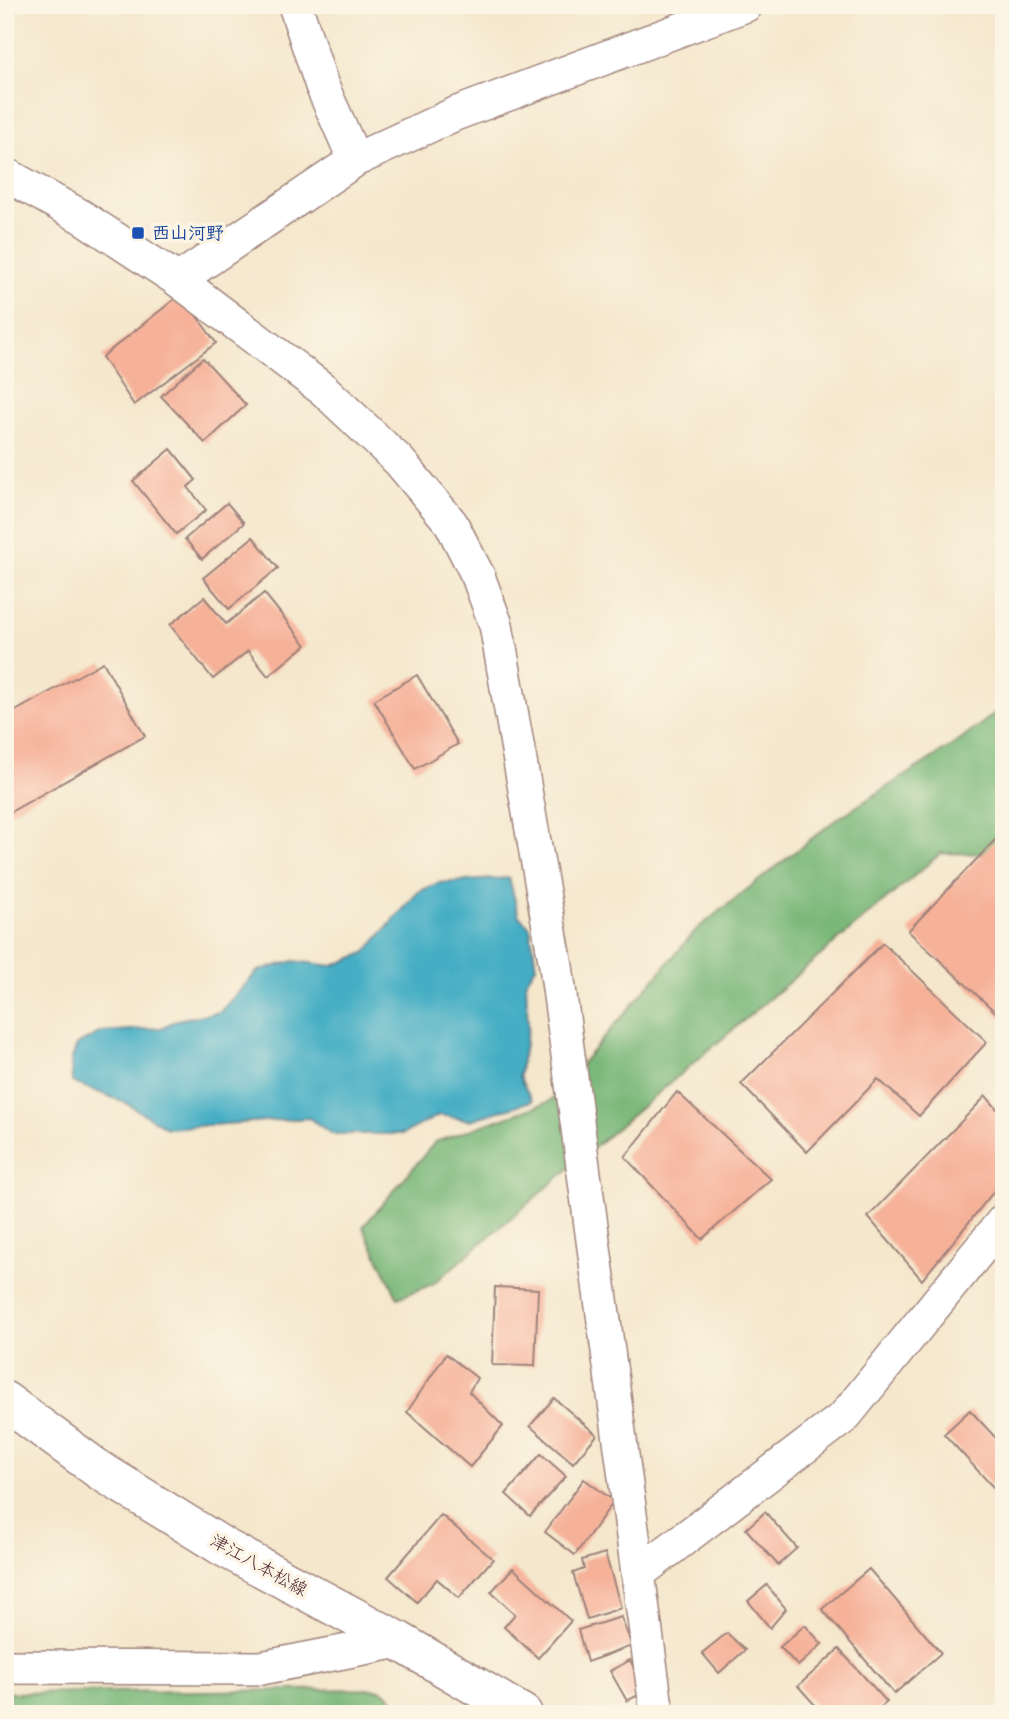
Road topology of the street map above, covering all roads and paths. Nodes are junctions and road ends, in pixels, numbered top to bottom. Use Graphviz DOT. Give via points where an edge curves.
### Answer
graph roads {
  1 [pos="295,5"];
  2 [pos="746,5"];
  3 [pos="355,160"];
  4 [pos="5,174"];
  5 [pos="178,280"];
  6 [pos="1004,1220"];
  7 [pos="5,1401"];
  8 [pos="639,1573"];
  9 [pos="399,1641"];
  10 [pos="5,1667"];
  11 [pos="523,1714"];
  12 [pos="657,1714"];
  1 -- 3 [label="street" via="322,86"];
  2 -- 3 [label="street" via="454,114"];
  3 -- 5 [label="street"];
  4 -- 5 [label="street" via="82,217"];
  5 -- 8 [label="street" via="324,390 398,461 451,523 496,625 556,967"];
  6 -- 8 [label="street" via="844,1417"];
  7 -- 9 [label="main road, 津江八本松線" via="99,1470 225,1548"];
  8 -- 12 [label="street"];
  9 -- 10 [label="street" via="261,1668"];
  9 -- 11 [label="main road, 津江八本松線"];
}
